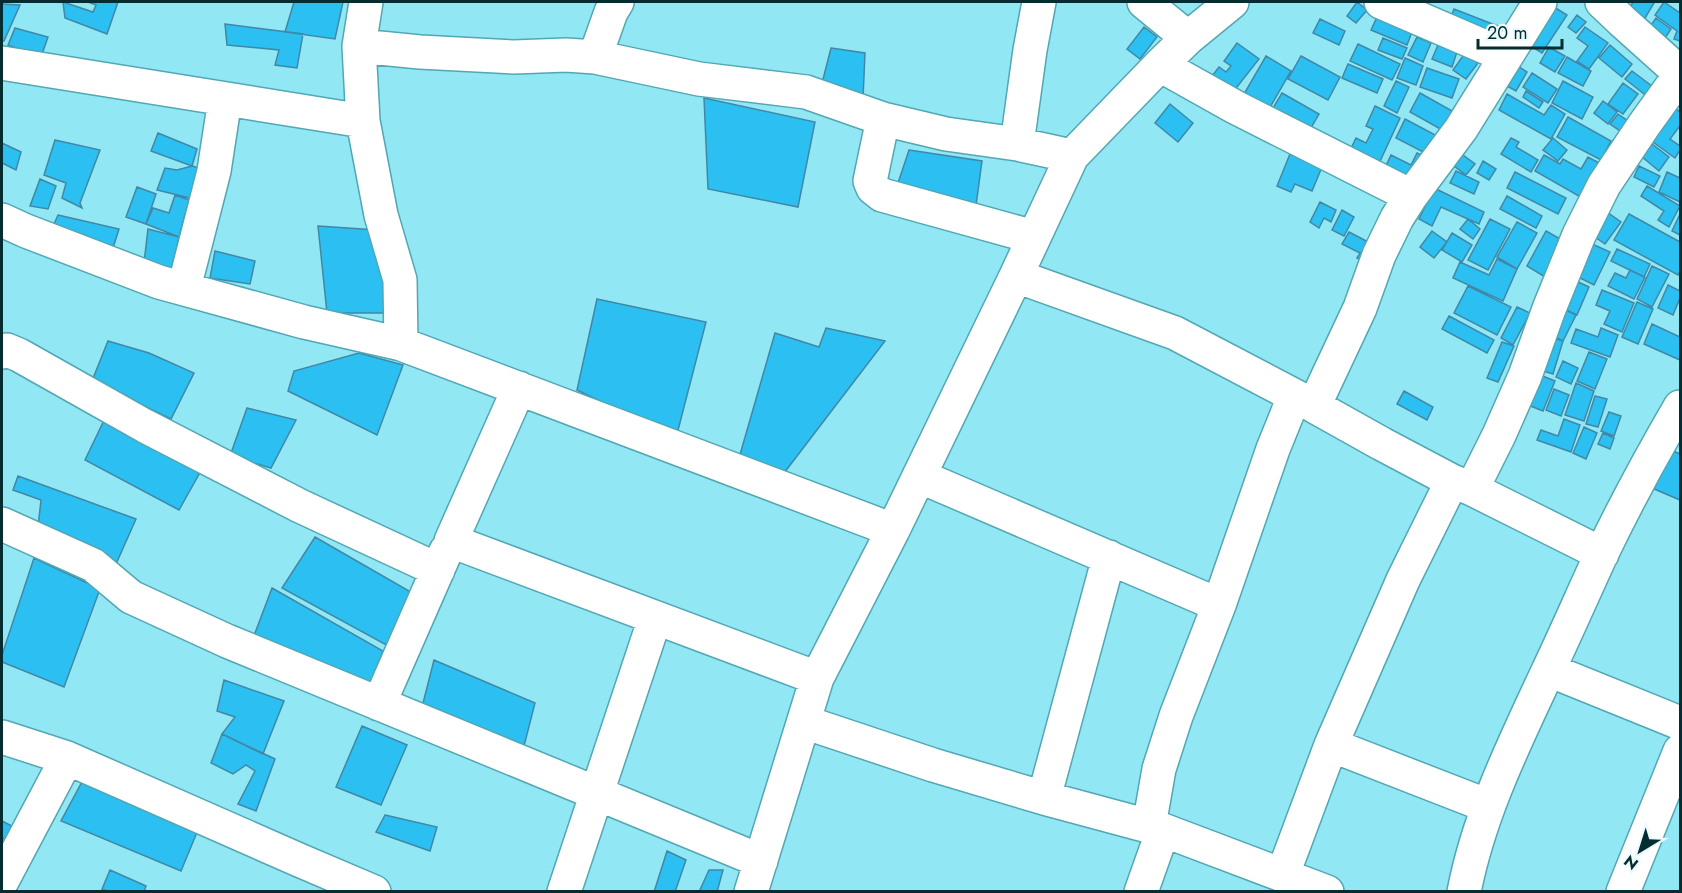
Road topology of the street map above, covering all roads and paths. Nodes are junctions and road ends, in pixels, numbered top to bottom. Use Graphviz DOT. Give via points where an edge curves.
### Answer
graph roads {
  1 [pos="366,2"];
  2 [pos="617,2"];
  3 [pos="1039,2"];
  4 [pos="1144,2"];
  5 [pos="1232,2"];
  6 [pos="1381,2"];
  7 [pos="1540,2"];
  8 [pos="1609,4"];
  9 [pos="1188,38"];
  10 [pos="359,46"];
  11 [pos="1506,56"];
  12 [pos="595,57"];
  13 [pos="2,63"];
  14 [pos="1160,65"];
  15 [pos="1680,74"];
  16 [pos="225,99"];
  17 [pos="883,119"];
  18 [pos="363,121"];
  19 [pos="1017,144"];
  20 [pos="1072,156"];
  21 [pos="1411,196"];
  22 [pos="2,220"];
  23 [pos="1034,237"];
  24 [pos="1016,276"];
  25 [pos="184,288"];
  26 [pos="401,344"];
  27 [pos="2,352"];
  28 [pos="519,388"];
  29 [pos="1304,401"];
  30 [pos="1680,407"];
  31 [pos="1672,440"];
  32 [pos="919,476"];
  33 [pos="1462,485"];
  34 [pos="2,524"];
  35 [pos="893,530"];
  36 [pos="1602,554"];
  37 [pos="444,556"];
  38 [pos="1109,558"];
  39 [pos="1219,605"];
  40 [pos="656,618"];
  41 [pos="1549,670"];
  42 [pos="817,678"];
  43 [pos="379,704"];
  44 [pos="804,722"];
  45 [pos="1680,723"];
  46 [pos="2,737"];
  47 [pos="1331,745"];
  48 [pos="1680,751"];
  49 [pos="67,758"];
  50 [pos="597,794"];
  51 [pos="1044,798"];
  52 [pos="1488,806"];
  53 [pos="1156,828"];
  54 [pos="1283,874"];
  55 [pos="756,876"];
  56 [pos="2,881"];
  57 [pos="354,888"];
  58 [pos="564,891"];
  59 [pos="1141,891"];
  60 [pos="1327,891"];
  61 [pos="1464,891"];
  62 [pos="1623,891"];
  1 -- 10 [label="street"];
  2 -- 12 [label="street"];
  3 -- 19 [label="street"];
  4 -- 9 [label="street"];
  5 -- 9 [label="street"];
  6 -- 11 [label="street"];
  7 -- 11 [label="street"];
  8 -- 15 [label="street"];
  9 -- 14 [label="street"];
  10 -- 12 [label="street" via="514,57"];
  10 -- 18 [label="street"];
  11 -- 21 [label="street" via="1461,129"];
  12 -- 17 [label="street" via="699,79 806,92"];
  13 -- 16 [label="street"];
  14 -- 20 [label="street"];
  14 -- 21 [label="street"];
  15 -- 33 [label="street" via="1604,185 1579,235 1500,435"];
  16 -- 18 [label="street"];
  16 -- 25 [label="street" via="214,171"];
  17 -- 19 [label="street" via="946,134"];
  17 -- 23 [label="street" via="870,180 873,188 882,195"];
  18 -- 26 [label="street" via="381,215 400,280"];
  19 -- 20 [label="street"];
  20 -- 23 [label="street"];
  21 -- 29 [label="street" via="1379,255 1360,308"];
  22 -- 25 [label="street" via="159,282"];
  23 -- 24 [label="street"];
  24 -- 29 [label="street" via="1175,333"];
  24 -- 32 [label="street"];
  25 -- 26 [label="street"];
  26 -- 28 [label="street"];
  27 -- 37 [label="street" via="19,355 300,506"];
  28 -- 35 [label="street"];
  28 -- 37 [label="street"];
  29 -- 33 [label="street"];
  29 -- 39 [label="street" via="1273,449"];
  30 -- 31 [label="street"];
  31 -- 36 [label="street"];
  32 -- 35 [label="street"];
  32 -- 38 [label="street"];
  33 -- 36 [label="street"];
  33 -- 47 [label="street" via="1403,580"];
  34 -- 43 [label="street" via="93,565 131,597"];
  35 -- 42 [label="street"];
  36 -- 41 [label="street"];
  37 -- 40 [label="street"];
  37 -- 43 [label="street"];
  38 -- 39 [label="street"];
  38 -- 51 [label="street"];
  39 -- 53 [label="street" via="1163,758"];
  40 -- 42 [label="street"];
  40 -- 50 [label="street"];
  41 -- 45 [label="street"];
  41 -- 52 [label="street"];
  42 -- 44 [label="street"];
  43 -- 50 [label="street"];
  44 -- 51 [label="street"];
  44 -- 55 [label="street"];
  46 -- 49 [label="street"];
  47 -- 52 [label="street"];
  47 -- 54 [label="street"];
  48 -- 62 [label="street"];
  49 -- 56 [label="street"];
  49 -- 57 [label="street"];
  50 -- 55 [label="street"];
  50 -- 58 [label="street"];
  51 -- 53 [label="street"];
  52 -- 61 [label="street"];
  53 -- 54 [label="street"];
  53 -- 59 [label="street"];
  54 -- 60 [label="street"];
}
